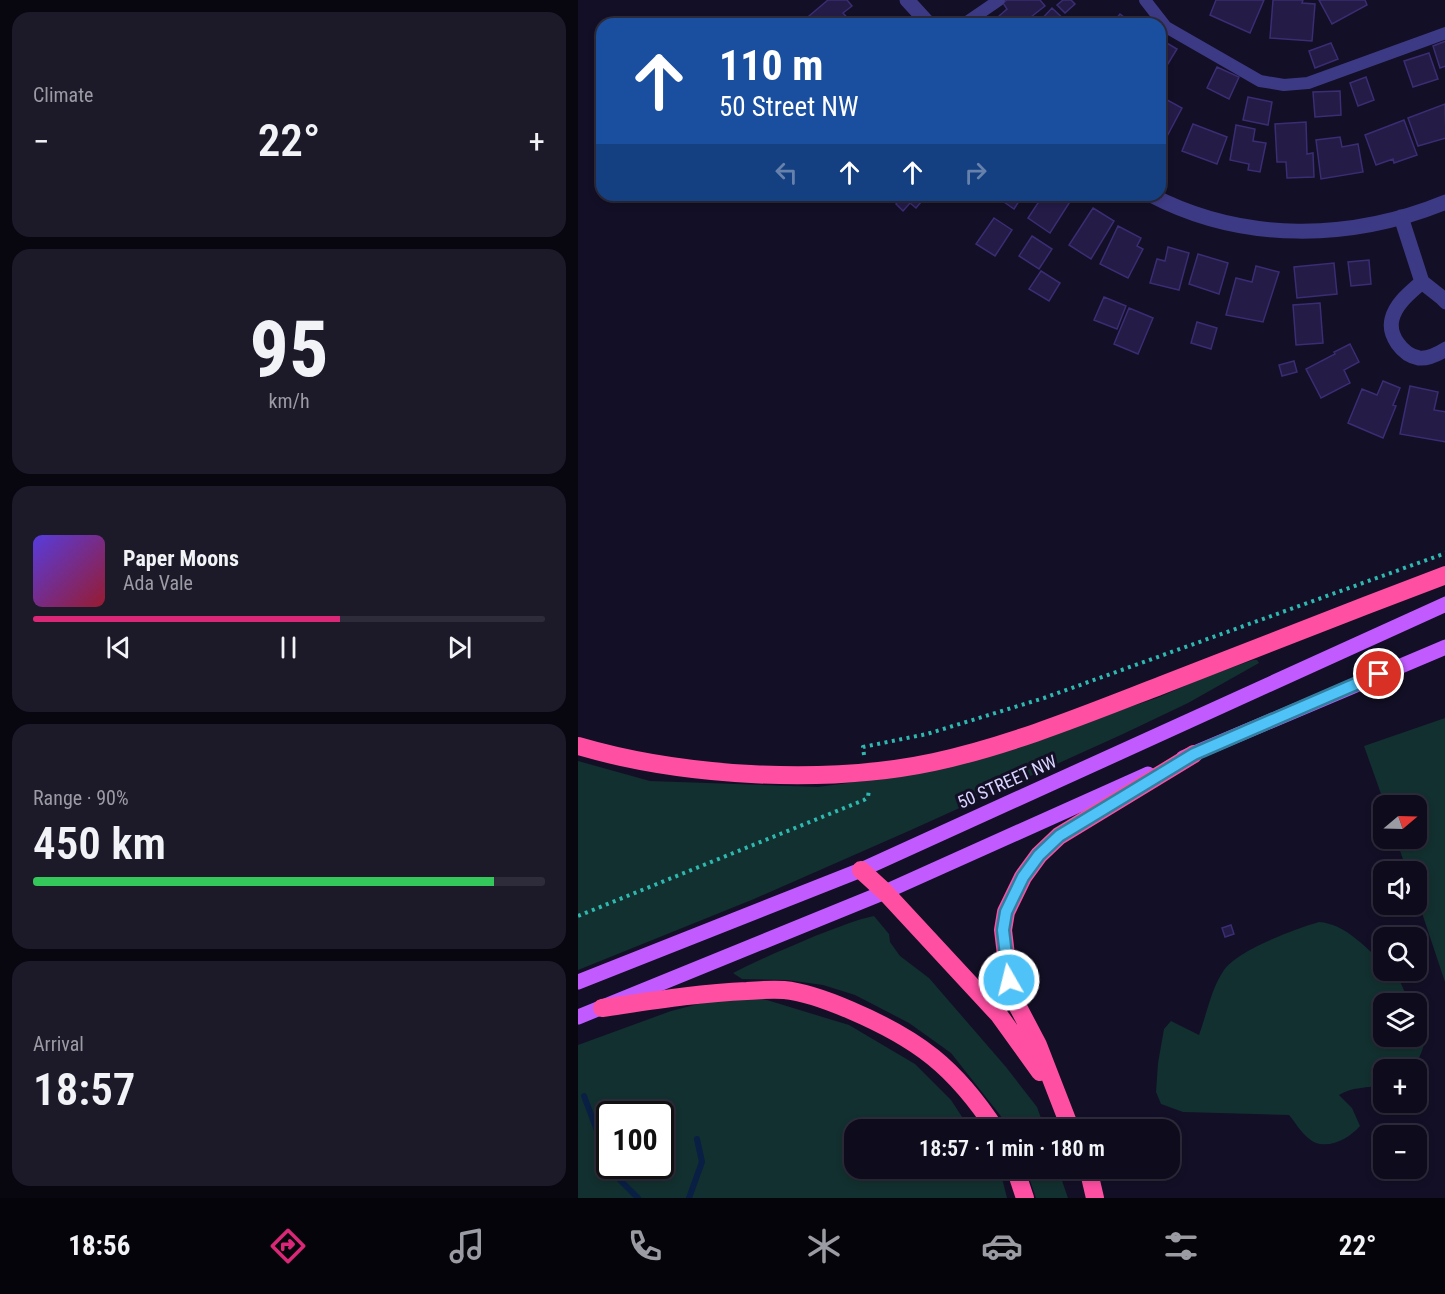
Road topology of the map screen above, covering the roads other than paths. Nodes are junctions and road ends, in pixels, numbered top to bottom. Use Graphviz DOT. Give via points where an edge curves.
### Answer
graph roads {
  1 [pos="907,0"];
  2 [pos="999,0"];
  3 [pos="1145,0"];
  4 [pos="924,18"];
  5 [pos="973,18"];
  6 [pos="1159,18"];
  7 [pos="1166,27"];
  8 [pos="1445,33"];
  9 [pos="1164,201"];
  10 [pos="1445,202"];
  11 [pos="1401,217"];
  12 [pos="1422,282"];
  13 [pos="1445,302"];
  14 [pos="1445,349"];
  15 [pos="1445,574"];
  16 [pos="1445,603"];
  17 [pos="1445,647"];
  18 [pos="578,746"];
  19 [pos="1194,754"];
  20 [pos="861,870"];
  21 [pos="885,892"];
  22 [pos="578,982"];
  23 [pos="602,1008"];
  24 [pos="578,1017"];
  25 [pos="1062,1110"];
  26 [pos="988,1119"];
  27 [pos="1066,1119"];
  28 [pos="1019,1179"];
  29 [pos="1090,1179"];
  30 [pos="1025,1198"];
  31 [pos="1094,1198"];
  1 -- 4 [label="street"];
  2 -- 5 [label="lane"];
  3 -- 6 [label="lane"];
  7 -- 8 [label="lane" via="1260,81 1284,86 1308,83"];
  9 -- 11 [label="street" via="1220,221 1282,231 1339,230"];
  10 -- 11 [label="street"];
  11 -- 12 [label="street"];
  12 -- 13 [label="street"];
  12 -- 14 [label="street" via="1403,300 1392,318 1395,340 1418,358"];
  15 -- 18 [label="highway" via="1051,728 932,762 843,774 780,774 684,769"];
  16 -- 20 [label="main road, 50 STREET NW"];
  17 -- 19 [label="main road"];
  19 -- 21 [label="main road"];
  19 -- 25 [label="highway" via="1059,836 1023,877 1006,912 1003,930 1009,980"];
  20 -- 21 [label="highway"];
  20 -- 22 [label="main road, 50 STREET NW"];
  21 -- 23 [label="main road"];
  21 -- 25 [label="highway" via="998,1015 1037,1066"];
  23 -- 24 [label="main road"];
  23 -- 26 [label="highway" via="714,992 798,992 881,1023 923,1049 945,1066"];
  25 -- 27 [label="highway"];
  28 -- 30 [label="highway"];
  29 -- 31 [label="highway"];
}
